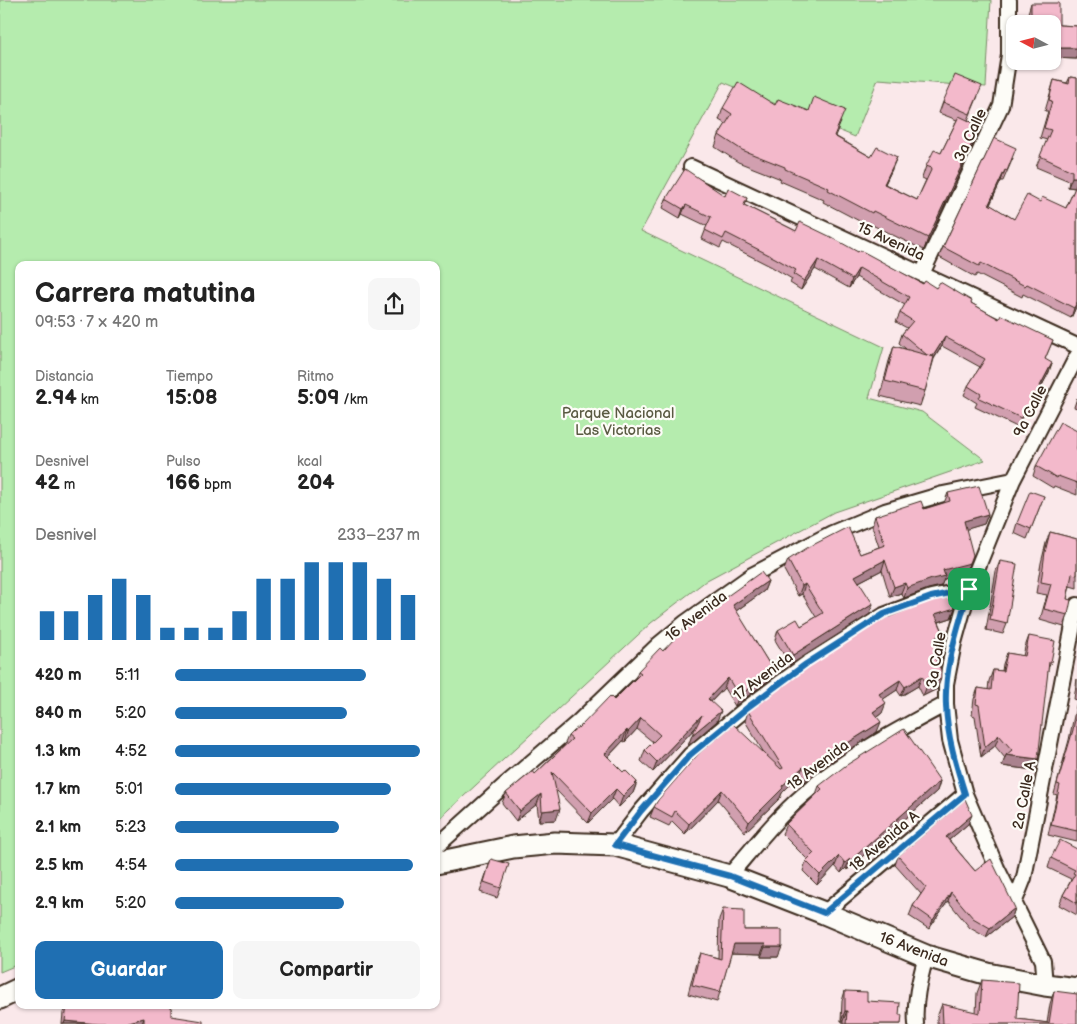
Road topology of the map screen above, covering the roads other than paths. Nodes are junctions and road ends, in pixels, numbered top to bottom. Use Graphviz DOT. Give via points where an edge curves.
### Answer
graph roads {
  1 [pos="1009,0"];
  2 [pos="691,167"];
  3 [pos="922,274"];
  4 [pos="1077,346"];
  5 [pos="1077,356"];
  6 [pos="1013,480"];
  7 [pos="969,589"];
  8 [pos="1077,605"];
  9 [pos="946,704"];
  10 [pos="965,794"];
  11 [pos="440,843"];
  12 [pos="615,845"];
  13 [pos="440,862"];
  14 [pos="730,876"];
  15 [pos="1015,901"];
  16 [pos="824,913"];
  17 [pos="926,956"];
  18 [pos="1045,985"];
  19 [pos="1077,989"];
  20 [pos="15,992"];
  21 [pos="0,998"];
  22 [pos="916,1024"];
  1 -- 3 [label="street, 3a Calle" via="1009,55 1001,106"];
  2 -- 3 [label="street, 15 Avenida"];
  3 -- 4 [label="street, 15 Avenida"];
  5 -- 6 [label="street, 9a Calle"];
  6 -- 7 [label="street, 3a Calle"];
  6 -- 11 [label="street, 16 Avenida" via="943,494 885,512 832,533 752,575 658,645 578,722"];
  7 -- 9 [label="street, 3a Calle" via="950,663"];
  7 -- 12 [label="street, 17 Avenida" via="931,597 884,614 806,664 690,755"];
  8 -- 15 [label="street, 2a Calle A" via="1024,878"];
  9 -- 10 [label="street, 3a Calle" via="950,740"];
  9 -- 14 [label="street, 18 Avenida" via="862,752 803,794"];
  10 -- 15 [label="street, 3a Calle"];
  10 -- 16 [label="street, 18 Avenida A"];
  12 -- 13 [label="main road, 16 Avenida" via="555,843 521,846"];
  12 -- 14 [label="main road, 16 Avenida"];
  14 -- 16 [label="main road, 16 Avenida"];
  15 -- 18 [label="street" via="1043,961"];
  16 -- 17 [label="main road, 16 Avenida"];
  17 -- 18 [label="main road, 16 Avenida" via="988,974"];
  17 -- 22 [label="street" via="917,992"];
  18 -- 19 [label="main road, 16 Avenida"];
  20 -- 21 [label="main road"];
}
